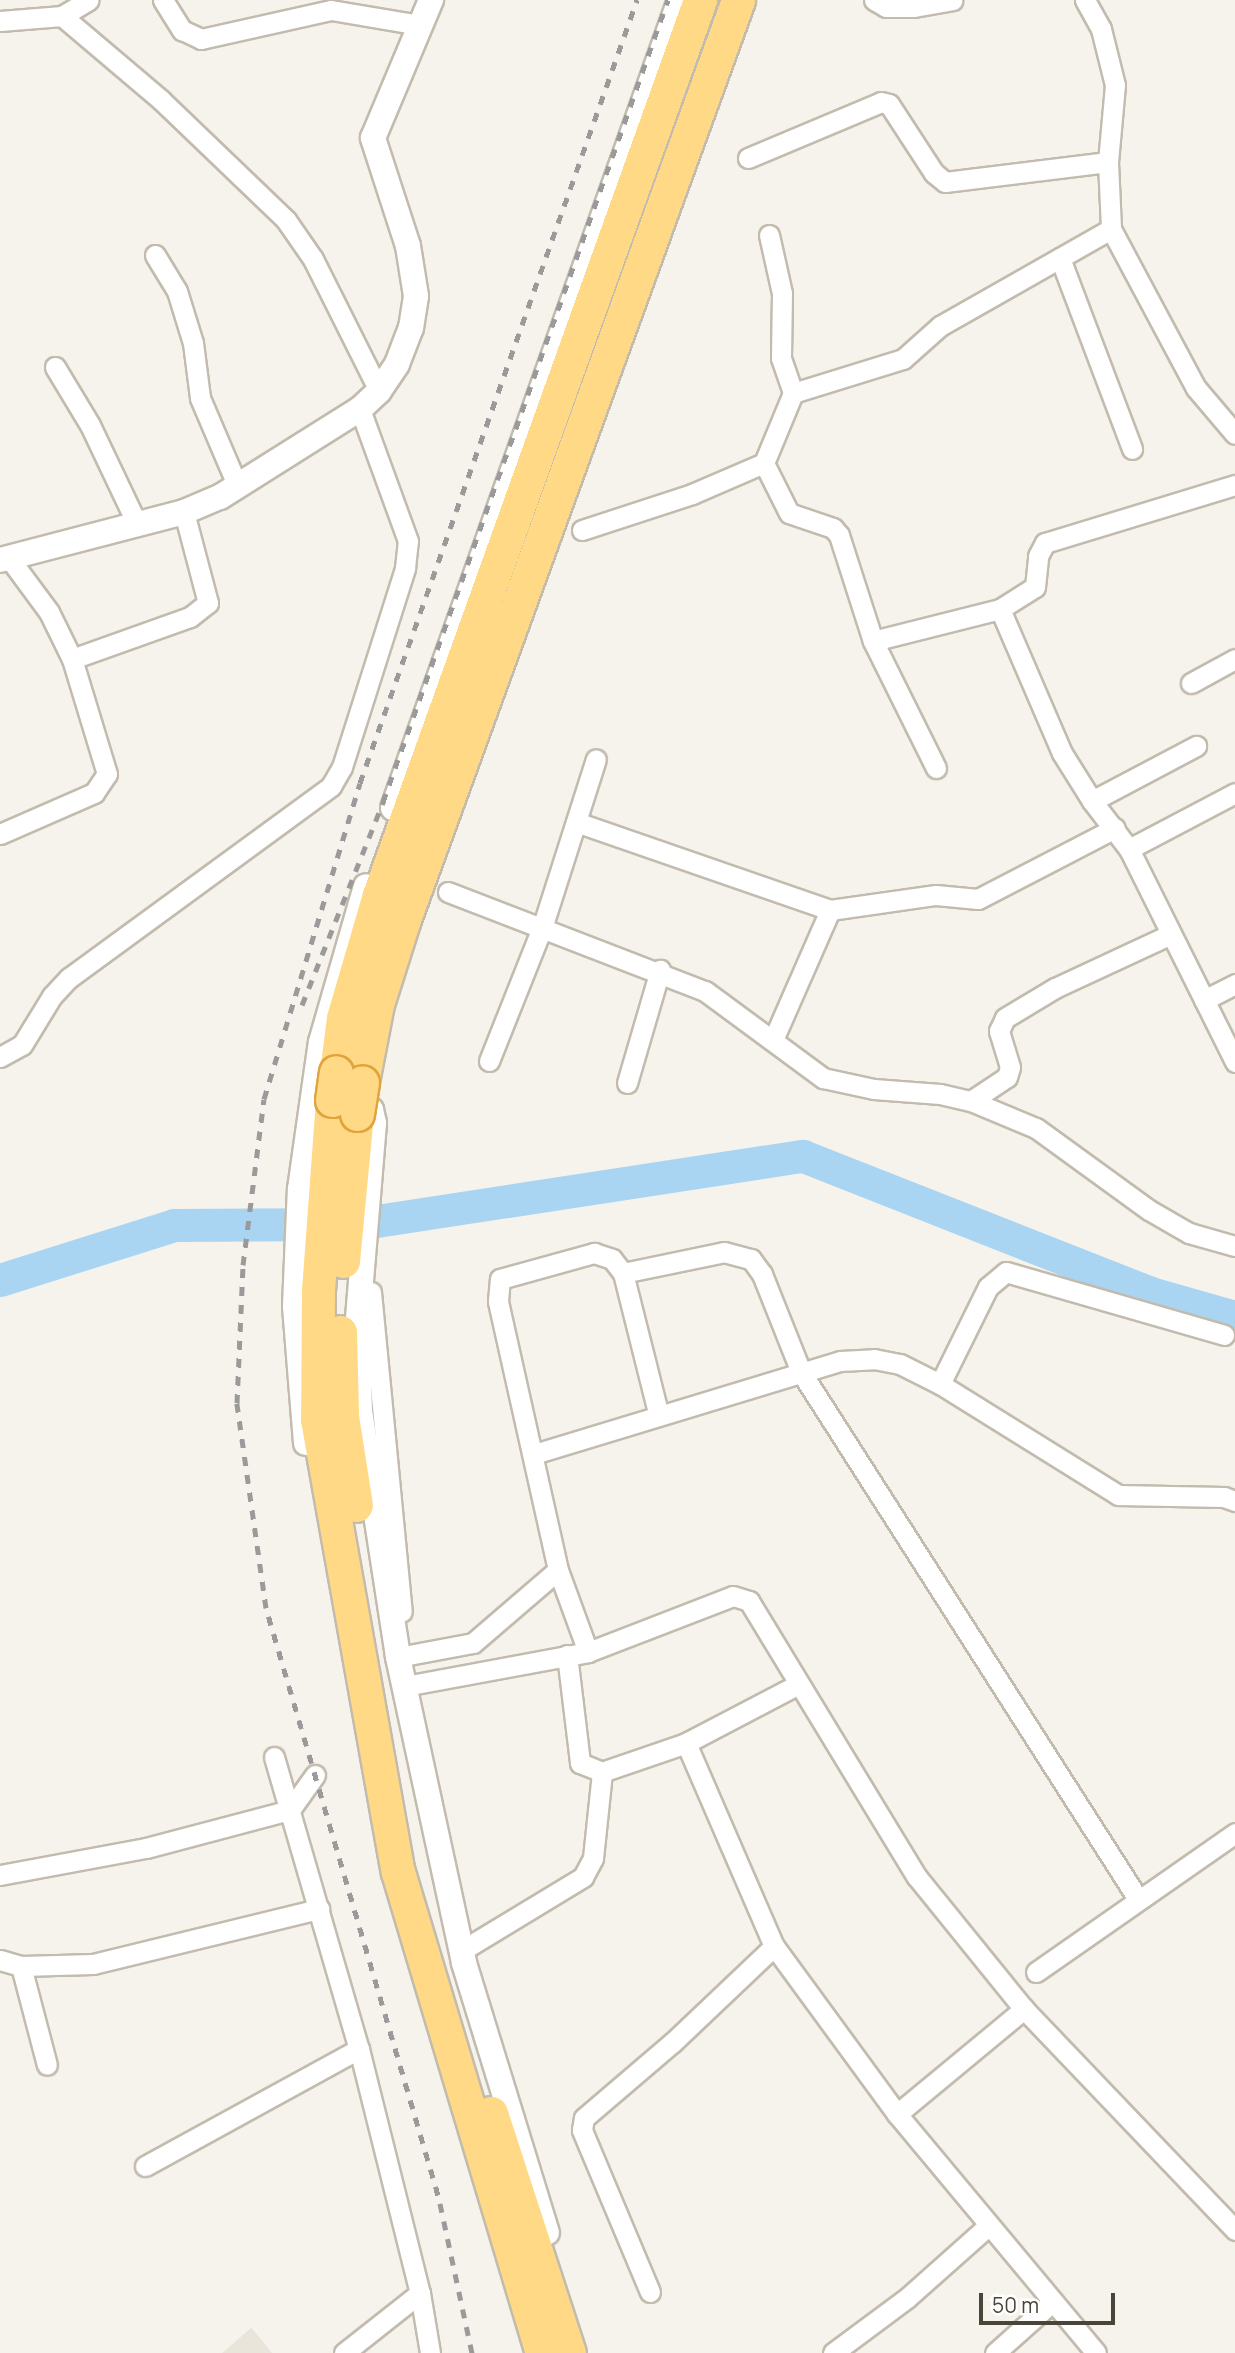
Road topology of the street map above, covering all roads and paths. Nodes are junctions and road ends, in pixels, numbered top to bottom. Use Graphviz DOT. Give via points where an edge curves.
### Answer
graph roads {
  1 [pos="39,0"];
  2 [pos="89,0"];
  3 [pos="163,0"];
  4 [pos="431,0"];
  5 [pos="680,0"];
  6 [pos="699,0"];
  7 [pos="738,0"];
  8 [pos="874,0"];
  9 [pos="952,0"];
  10 [pos="1085,0"];
  11 [pos="308,6"];
  12 [pos="55,17"];
  13 [pos="0,21"];
  14 [pos="421,24"];
  15 [pos="748,158"];
  16 [pos="1108,162"];
  17 [pos="1111,229"];
  18 [pos="769,236"];
  19 [pos="155,255"];
  20 [pos="1060,258"];
  21 [pos="55,367"];
  22 [pos="379,391"];
  23 [pos="793,393"];
  24 [pos="360,409"];
  25 [pos="1235,434"];
  26 [pos="1132,449"];
  27 [pos="764,463"];
  28 [pos="1235,485"];
  29 [pos="238,487"];
  30 [pos="184,512"];
  31 [pos="137,524"];
  32 [pos="582,530"];
  33 [pos="5,559"];
  34 [pos="1000,609"];
  35 [pos="873,641"];
  36 [pos="72,659"];
  37 [pos="1235,659"];
  38 [pos="1191,684"];
  39 [pos="1196,746"];
  40 [pos="596,759"];
  41 [pos="936,768"];
  42 [pos="1235,793"];
  43 [pos="1092,801"];
  44 [pos="576,822"];
  45 [pos="1115,828"];
  46 [pos="0,834"];
  47 [pos="1129,849"];
  48 [pos="448,892"];
  49 [pos="830,910"];
  50 [pos="542,928"];
  51 [pos="1169,935"];
  52 [pos="660,970"];
  53 [pos="1235,984"];
  54 [pos="1204,1000"];
  55 [pos="773,1040"];
  56 [pos="0,1057"];
  57 [pos="489,1061"];
  58 [pos="1235,1062"];
  59 [pos="627,1083"];
  60 [pos="340,1090"];
  61 [pos="971,1101"];
  62 [pos="349,1178"];
  63 [pos="1235,1246"];
  64 [pos="623,1273"];
  65 [pos="347,1292"];
  66 [pos="1224,1335"];
  67 [pos="801,1372"];
  68 [pos="940,1384"];
  69 [pos="659,1416"];
  70 [pos="534,1454"];
  71 [pos="1235,1501"];
  72 [pos="558,1570"];
  73 [pos="588,1652"];
  74 [pos="567,1655"];
  75 [pos="402,1656"];
  76 [pos="799,1684"];
  77 [pos="405,1686"];
  78 [pos="686,1743"];
  79 [pos="274,1757"];
  80 [pos="601,1772"];
  81 [pos="315,1775"];
  82 [pos="290,1810"];
  83 [pos="1235,1833"];
  84 [pos="0,1875"];
  85 [pos="1138,1899"];
  86 [pos="319,1909"];
  87 [pos="775,1946"];
  88 [pos="461,1951"];
  89 [pos="0,1960"];
  90 [pos="21,1966"];
  91 [pos="1036,1972"];
  92 [pos="1024,2009"];
  93 [pos="359,2049"];
  94 [pos="47,2065"];
  95 [pos="897,2114"];
  96 [pos="145,2166"];
  97 [pos="987,2227"];
  98 [pos="1235,2230"];
  99 [pos="650,2292"];
  100 [pos="420,2293"];
  101 [pos="1052,2302"];
  102 [pos="373,2328"];
  103 [pos="344,2353"];
  104 [pos="369,2353"];
  105 [pos="430,2353"];
  106 [pos="529,2353"];
  107 [pos="542,2353"];
  108 [pos="569,2353"];
  109 [pos="586,2353"];
  110 [pos="833,2353"];
  111 [pos="995,2353"];
  112 [pos="1096,2353"];
  1 -- 12 [label="street"];
  2 -- 12 [label="street"];
  3 -- 11 [label="street" via="182,30 201,39"];
  4 -- 14 [label="street"];
  5 -- 60 [label="street" via="343,953"];
  6 -- 60 [label="highway" via="379,895 344,1018"];
  7 -- 60 [label="highway" via="377,1004"];
  8 -- 9 [label="street" via="895,7"];
  10 -- 16 [label="street" via="1101,29 1115,85"];
  11 -- 14 [label="street"];
  12 -- 13 [label="street"];
  12 -- 22 [label="street" via="161,100 286,220 313,259"];
  14 -- 22 [label="street" via="373,138 408,246 416,296 411,328 397,364"];
  15 -- 16 [label="street" via="881,102 889,104 934,173 945,182"];
  16 -- 17 [label="street"];
  17 -- 20 [label="street"];
  17 -- 25 [label="street" via="1196,388"];
  18 -- 23 [label="street" via="782,293 781,358"];
  19 -- 29 [label="street" via="177,291 193,343 200,398"];
  20 -- 23 [label="street" via="940,326 903,359"];
  20 -- 26 [label="street"];
  21 -- 31 [label="street" via="90,425"];
  22 -- 24 [label="street"];
  23 -- 27 [label="street"];
  24 -- 29 [label="street"];
  24 -- 56 [label="street" via="408,541 405,568 342,767 331,786 69,978 52,996 22,1045"];
  27 -- 32 [label="street" via="692,494"];
  27 -- 35 [label="street" via="789,513 825,525 839,535"];
  28 -- 34 [label="street" via="1045,543 1038,556 1035,587"];
  29 -- 30 [label="street"];
  30 -- 31 [label="street"];
  30 -- 36 [label="street" via="208,603 190,617"];
  31 -- 33 [label="street"];
  33 -- 36 [label="street" via="49,612"];
  34 -- 35 [label="street"];
  34 -- 43 [label="street" via="1062,753"];
  35 -- 41 [label="street"];
  36 -- 46 [label="street" via="107,768 105,782 86,798"];
  37 -- 38 [label="street"];
  39 -- 43 [label="street"];
  40 -- 44 [label="street"];
  42 -- 47 [label="street"];
  43 -- 45 [label="street"];
  44 -- 49 [label="street"];
  44 -- 50 [label="street"];
  45 -- 47 [label="street"];
  45 -- 49 [label="street" via="978,899 936,895"];
  47 -- 51 [label="street"];
  48 -- 50 [label="street"];
  49 -- 55 [label="street"];
  50 -- 52 [label="street"];
  50 -- 57 [label="street"];
  51 -- 54 [label="street"];
  51 -- 61 [label="street" via="1063,984 1006,1018 999,1031 1010,1067 1007,1077"];
  52 -- 55 [label="street" via="705,991"];
  52 -- 59 [label="street"];
  53 -- 54 [label="street"];
  54 -- 58 [label="street"];
  55 -- 61 [label="street" via="823,1078"];
  60 -- 62 [label="highway"];
  60 -- 62 [label="street" via="371,1110 374,1123"];
  60 -- 106 [label="street" via="300,1189 301,1418 394,1896 463,2148"];
  61 -- 63 [label="street" via="1036,1128 1149,1210 1189,1233"];
  62 -- 65 [label="highway"];
  64 -- 67 [label="street" via="724,1252 751,1259 762,1274"];
  64 -- 69 [label="street"];
  64 -- 70 [label="street" via="612,1259 594,1253 500,1279 498,1301"];
  65 -- 75 [label="street" via="360,1411"];
  65 -- 107 [label="highway" via="317,1419 398,1872"];
  65 -- 108 [label="highway" via="342,1416 420,1875 468,2044"];
  66 -- 68 [label="street" via="1006,1272 988,1287"];
  67 -- 68 [label="street" via="840,1361 874,1359 900,1364"];
  67 -- 69 [label="street"];
  67 -- 85 [label="street"];
  68 -- 71 [label="street" via="1118,1495"];
  69 -- 70 [label="street"];
  70 -- 72 [label="street"];
  72 -- 73 [label="street"];
  72 -- 75 [label="street" via="473,1643"];
  73 -- 74 [label="street"];
  73 -- 76 [label="street" via="733,1596 742,1597 755,1608"];
  74 -- 77 [label="street"];
  74 -- 80 [label="street" via="580,1763"];
  75 -- 77 [label="street"];
  76 -- 78 [label="street"];
  76 -- 92 [label="street" via="917,1877"];
  77 -- 88 [label="street"];
  78 -- 80 [label="street"];
  78 -- 87 [label="street"];
  79 -- 82 [label="street"];
  80 -- 88 [label="street" via="593,1858 583,1877"];
  81 -- 82 [label="street"];
  82 -- 84 [label="street" via="146,1848"];
  82 -- 86 [label="street"];
  83 -- 85 [label="street"];
  85 -- 91 [label="street"];
  86 -- 90 [label="street" via="93,1965"];
  86 -- 93 [label="street"];
  87 -- 95 [label="street"];
  87 -- 99 [label="street" via="584,2118 582,2130"];
  88 -- 109 [label="street"];
  89 -- 90 [label="street"];
  90 -- 94 [label="street"];
  92 -- 95 [label="street"];
  92 -- 98 [label="street"];
  93 -- 96 [label="street"];
  93 -- 100 [label="street"];
  95 -- 97 [label="street"];
  97 -- 101 [label="street"];
  97 -- 110 [label="street" via="907,2298"];
  100 -- 102 [label="street"];
  100 -- 105 [label="street"];
  101 -- 111 [label="street"];
  101 -- 112 [label="street"];
  102 -- 103 [label="street"];
  102 -- 104 [label="street"];
}
